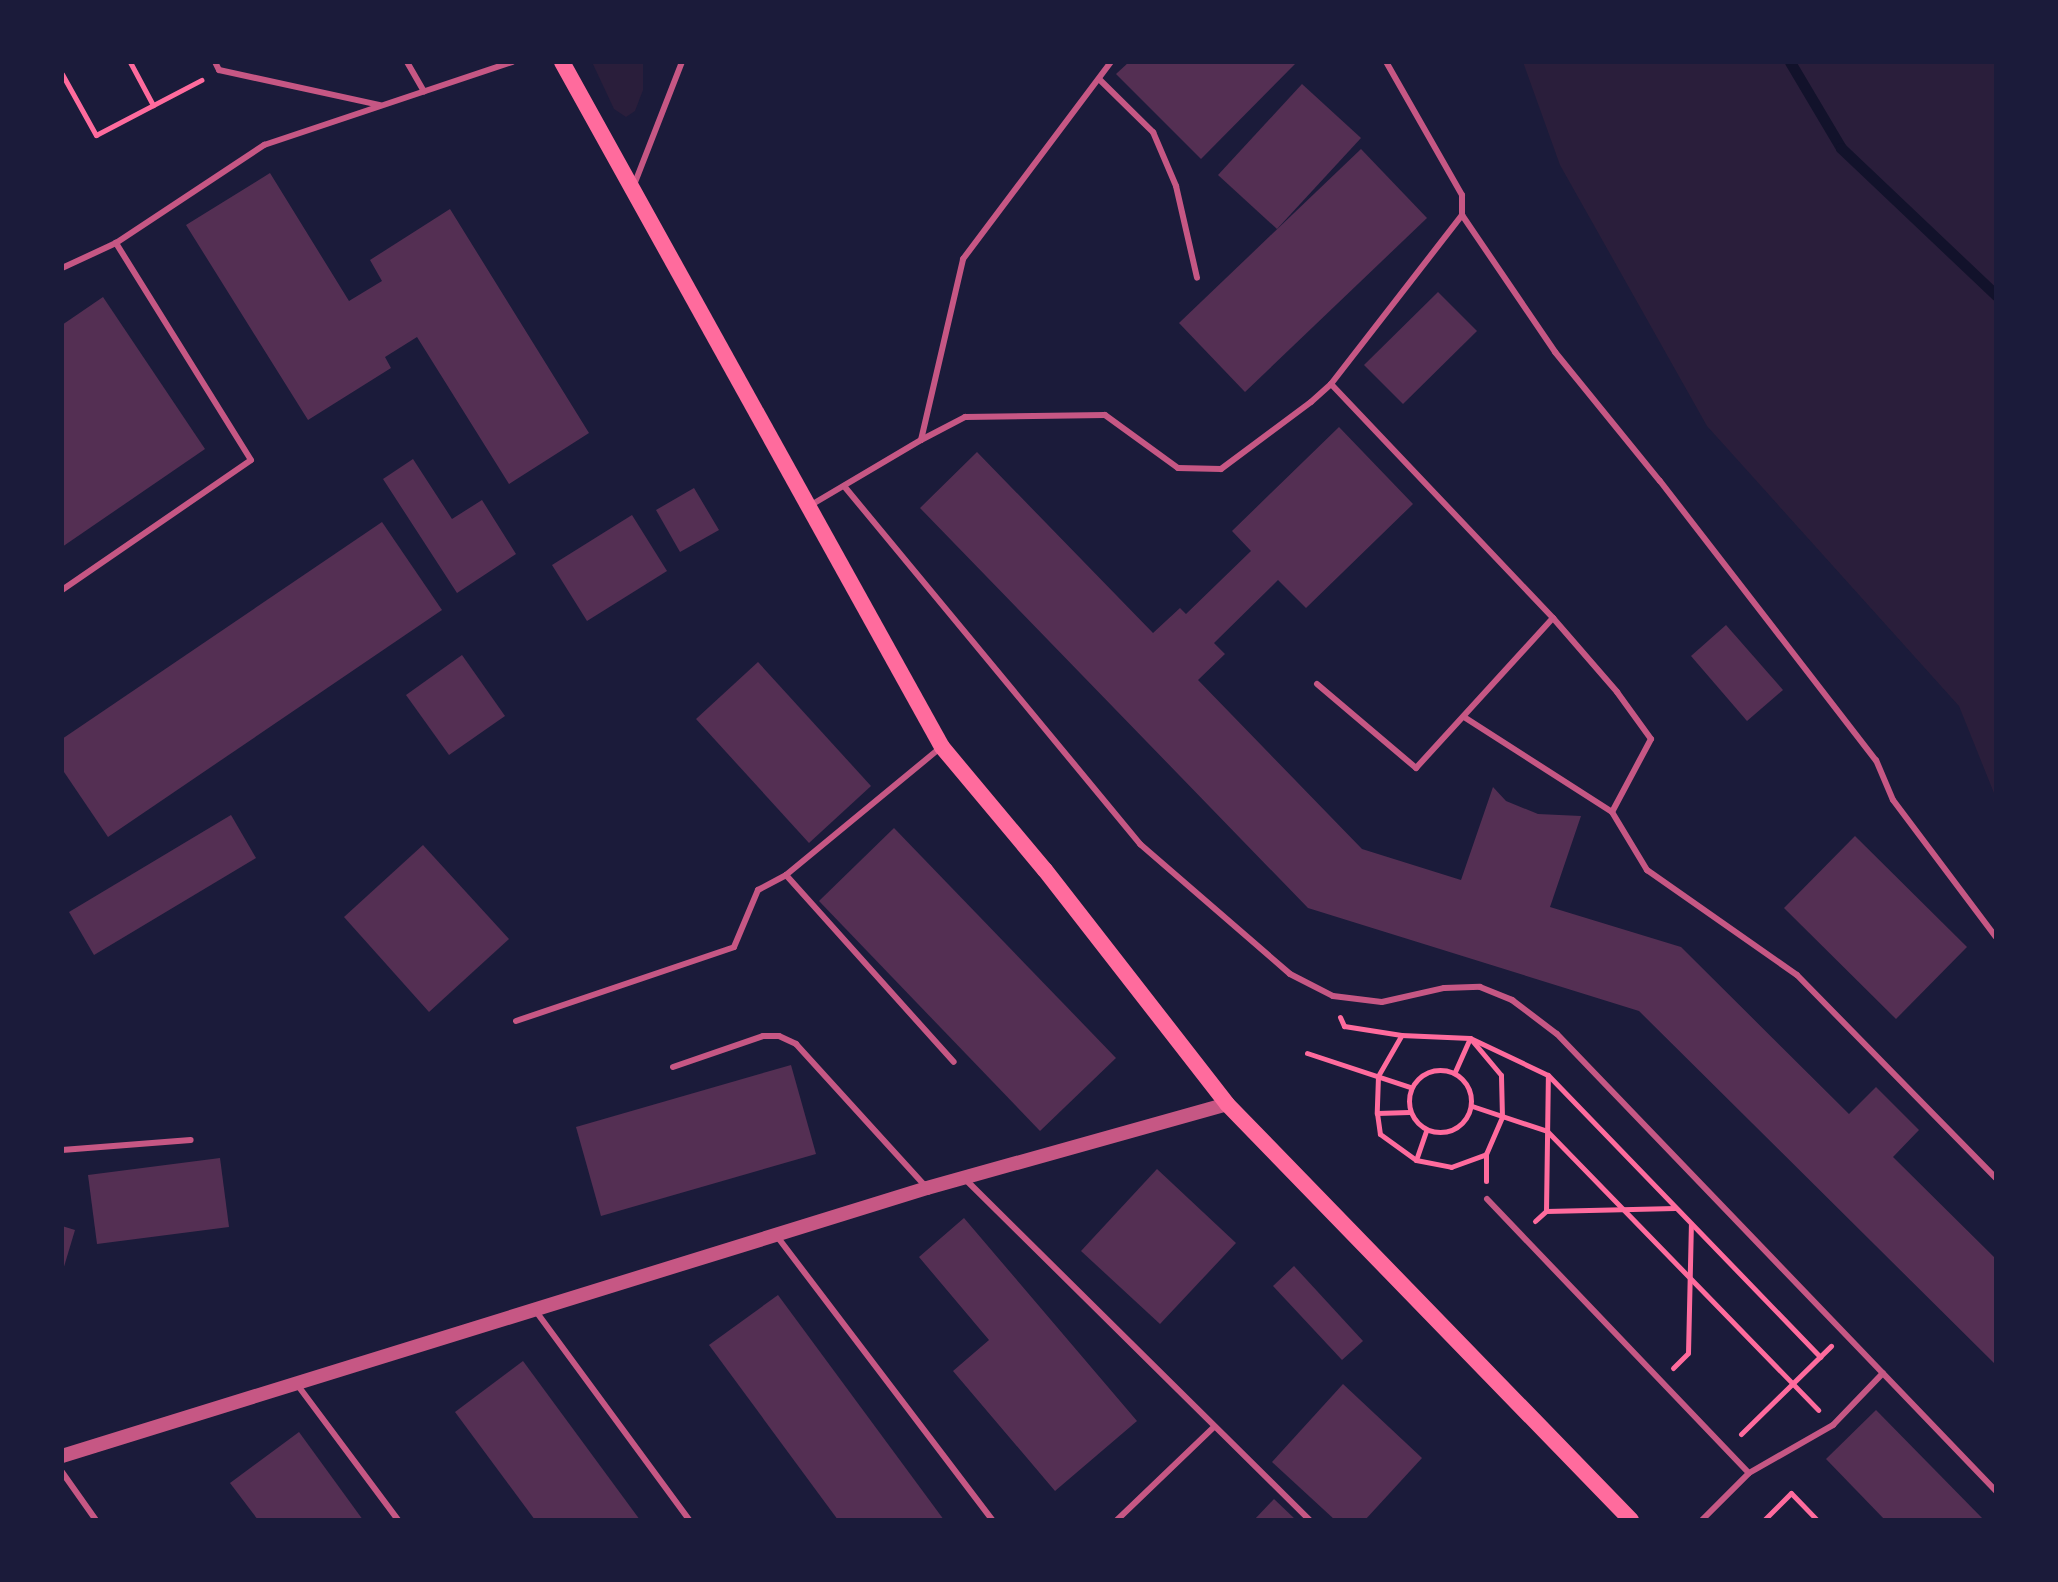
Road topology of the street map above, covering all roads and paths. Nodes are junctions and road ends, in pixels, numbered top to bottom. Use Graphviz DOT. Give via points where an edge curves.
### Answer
graph roads {
  1 [pos="130,62"];
  2 [pos="215,62"];
  3 [pos="407,62"];
  4 [pos="512,62"];
  5 [pos="562,62"];
  6 [pos="682,62"];
  7 [pos="1111,62"];
  8 [pos="1386,62"];
  9 [pos="219,70"];
  10 [pos="62,74"];
  11 [pos="1099,79"];
  12 [pos="424,92"];
  13 [pos="153,105"];
  14 [pos="384,106"];
  15 [pos="632,192"];
  16 [pos="1462,215"];
  17 [pos="116,243"];
  18 [pos="62,268"];
  19 [pos="1197,278"];
  20 [pos="1331,384"];
  21 [pos="921,440"];
  22 [pos="844,486"];
  23 [pos="808,506"];
  24 [pos="62,590"];
  25 [pos="1553,618"];
  26 [pos="1317,684"];
  27 [pos="1464,717"];
  28 [pos="942,747"];
  29 [pos="1612,812"];
  30 [pos="786,875"];
  31 [pos="1996,937"];
  32 [pos="1333,996"];
  33 [pos="516,1021"];
  34 [pos="1401,1035"];
  35 [pos="1470,1038"];
  36 [pos="1307,1053"];
  37 [pos="954,1062"];
  38 [pos="673,1067"];
  39 [pos="1455,1072"];
  40 [pos="1548,1075"];
  41 [pos="1378,1076"];
  42 [pos="1410,1087"];
  43 [pos="1227,1104"];
  44 [pos="1472,1106"];
  45 [pos="1409,1112"];
  46 [pos="1377,1113"];
  47 [pos="1502,1117"];
  48 [pos="1426,1131"];
  49 [pos="1547,1131"];
  50 [pos="191,1140"];
  51 [pos="62,1150"];
  52 [pos="1416,1160"];
  53 [pos="964,1178"];
  54 [pos="1996,1178"];
  55 [pos="927,1188"];
  56 [pos="1487,1199"];
  57 [pos="1676,1208"];
  58 [pos="1622,1209"];
  59 [pos="1546,1211"];
  60 [pos="1691,1223"];
  61 [pos="776,1235"];
  62 [pos="1521,1235"];
  63 [pos="1690,1279"];
  64 [pos="535,1310"];
  65 [pos="1845,1333"];
  66 [pos="1820,1357"];
  67 [pos="1883,1373"];
  68 [pos="1660,1380"];
  69 [pos="296,1383"];
  70 [pos="1792,1384"];
  71 [pos="1833,1425"];
  72 [pos="1213,1428"];
  73 [pos="1726,1449"];
  74 [pos="62,1456"];
  75 [pos="62,1472"];
  76 [pos="1749,1473"];
  77 [pos="1996,1491"];
  78 [pos="96,1520"];
  79 [pos="398,1520"];
  80 [pos="689,1520"];
  81 [pos="992,1520"];
  82 [pos="1117,1520"];
  83 [pos="1309,1520"];
  84 [pos="1631,1520"];
  85 [pos="1702,1520"];
  86 [pos="1764,1520"];
  87 [pos="1817,1520"];
  1 -- 13 [label="path"];
  2 -- 9 [label="lane"];
  3 -- 12 [label="lane"];
  4 -- 12 [label="lane"];
  5 -- 15 [label="main road"];
  6 -- 15 [label="lane"];
  7 -- 11 [label="lane"];
  8 -- 16 [label="lane" via="1462,195"];
  9 -- 13 [label="path"];
  9 -- 14 [label="lane"];
  10 -- 13 [label="path" via="96,135"];
  11 -- 19 [label="lane" via="1153,132 1176,186"];
  11 -- 21 [label="lane" via="963,259"];
  12 -- 14 [label="lane"];
  14 -- 17 [label="lane" via="264,145"];
  15 -- 23 [label="main road"];
  16 -- 20 [label="lane"];
  16 -- 31 [label="lane" via="1555,352 1876,760 1893,800"];
  17 -- 18 [label="lane"];
  17 -- 24 [label="lane" via="251,460"];
  20 -- 21 [label="lane" via="1221,469 1178,468 1105,415 965,417"];
  20 -- 25 [label="lane"];
  21 -- 22 [label="lane"];
  22 -- 23 [label="lane"];
  22 -- 32 [label="lane" via="1140,844 1290,974"];
  23 -- 28 [label="main road"];
  25 -- 27 [label="lane"];
  25 -- 29 [label="lane" via="1651,739"];
  26 -- 27 [label="lane" via="1416,768"];
  27 -- 29 [label="lane"];
  28 -- 30 [label="lane"];
  28 -- 43 [label="main road"];
  29 -- 54 [label="lane" via="1647,870 1797,975"];
  30 -- 33 [label="lane" via="758,890 734,947"];
  30 -- 37 [label="lane"];
  32 -- 34 [label="path" via="1344,1026"];
  32 -- 65 [label="lane" via="1382,1002 1444,988 1480,987 1512,1000 1557,1034"];
  34 -- 35 [label="path"];
  34 -- 41 [label="path"];
  35 -- 39 [label="path"];
  35 -- 40 [label="path"];
  35 -- 47 [label="path" via="1501,1075"];
  36 -- 41 [label="path"];
  38 -- 55 [label="lane" via="763,1036 796,1044"];
  39 -- 42 [label="path" via="1430,1070"];
  39 -- 44 [label="path" via="1469,1087"];
  40 -- 49 [label="path"];
  40 -- 57 [label="path"];
  41 -- 42 [label="path"];
  41 -- 46 [label="path"];
  42 -- 45 [label="path"];
  43 -- 53 [label="street"];
  43 -- 84 [label="main road"];
  44 -- 47 [label="path"];
  44 -- 48 [label="path" via="1463,1124 1446,1133"];
  45 -- 46 [label="path"];
  45 -- 48 [label="path"];
  46 -- 52 [label="path" via="1380,1134"];
  47 -- 49 [label="path"];
  47 -- 52 [label="path" via="1486,1154 1451,1167"];
  48 -- 52 [label="path"];
  49 -- 58 [label="path"];
  49 -- 59 [label="path"];
  50 -- 51 [label="lane"];
  53 -- 55 [label="street"];
  53 -- 72 [label="lane"];
  55 -- 61 [label="street"];
  56 -- 62 [label="lane"];
  57 -- 58 [label="path"];
  57 -- 60 [label="path"];
  58 -- 59 [label="path"];
  58 -- 63 [label="path"];
  59 -- 62 [label="path"];
  60 -- 63 [label="path"];
  60 -- 66 [label="path"];
  61 -- 64 [label="street"];
  61 -- 81 [label="lane"];
  62 -- 68 [label="lane"];
  63 -- 68 [label="path" via="1688,1353"];
  63 -- 70 [label="path"];
  64 -- 69 [label="street"];
  64 -- 80 [label="lane"];
  65 -- 66 [label="path"];
  65 -- 67 [label="lane"];
  66 -- 70 [label="path"];
  67 -- 71 [label="lane"];
  67 -- 77 [label="lane"];
  68 -- 73 [label="lane"];
  69 -- 74 [label="street"];
  69 -- 79 [label="lane"];
  70 -- 71 [label="path"];
  70 -- 73 [label="path"];
  71 -- 76 [label="lane"];
  72 -- 82 [label="lane"];
  72 -- 83 [label="lane"];
  73 -- 76 [label="lane"];
  75 -- 78 [label="lane"];
  76 -- 85 [label="lane"];
  86 -- 87 [label="path" via="1791,1493"];
}
